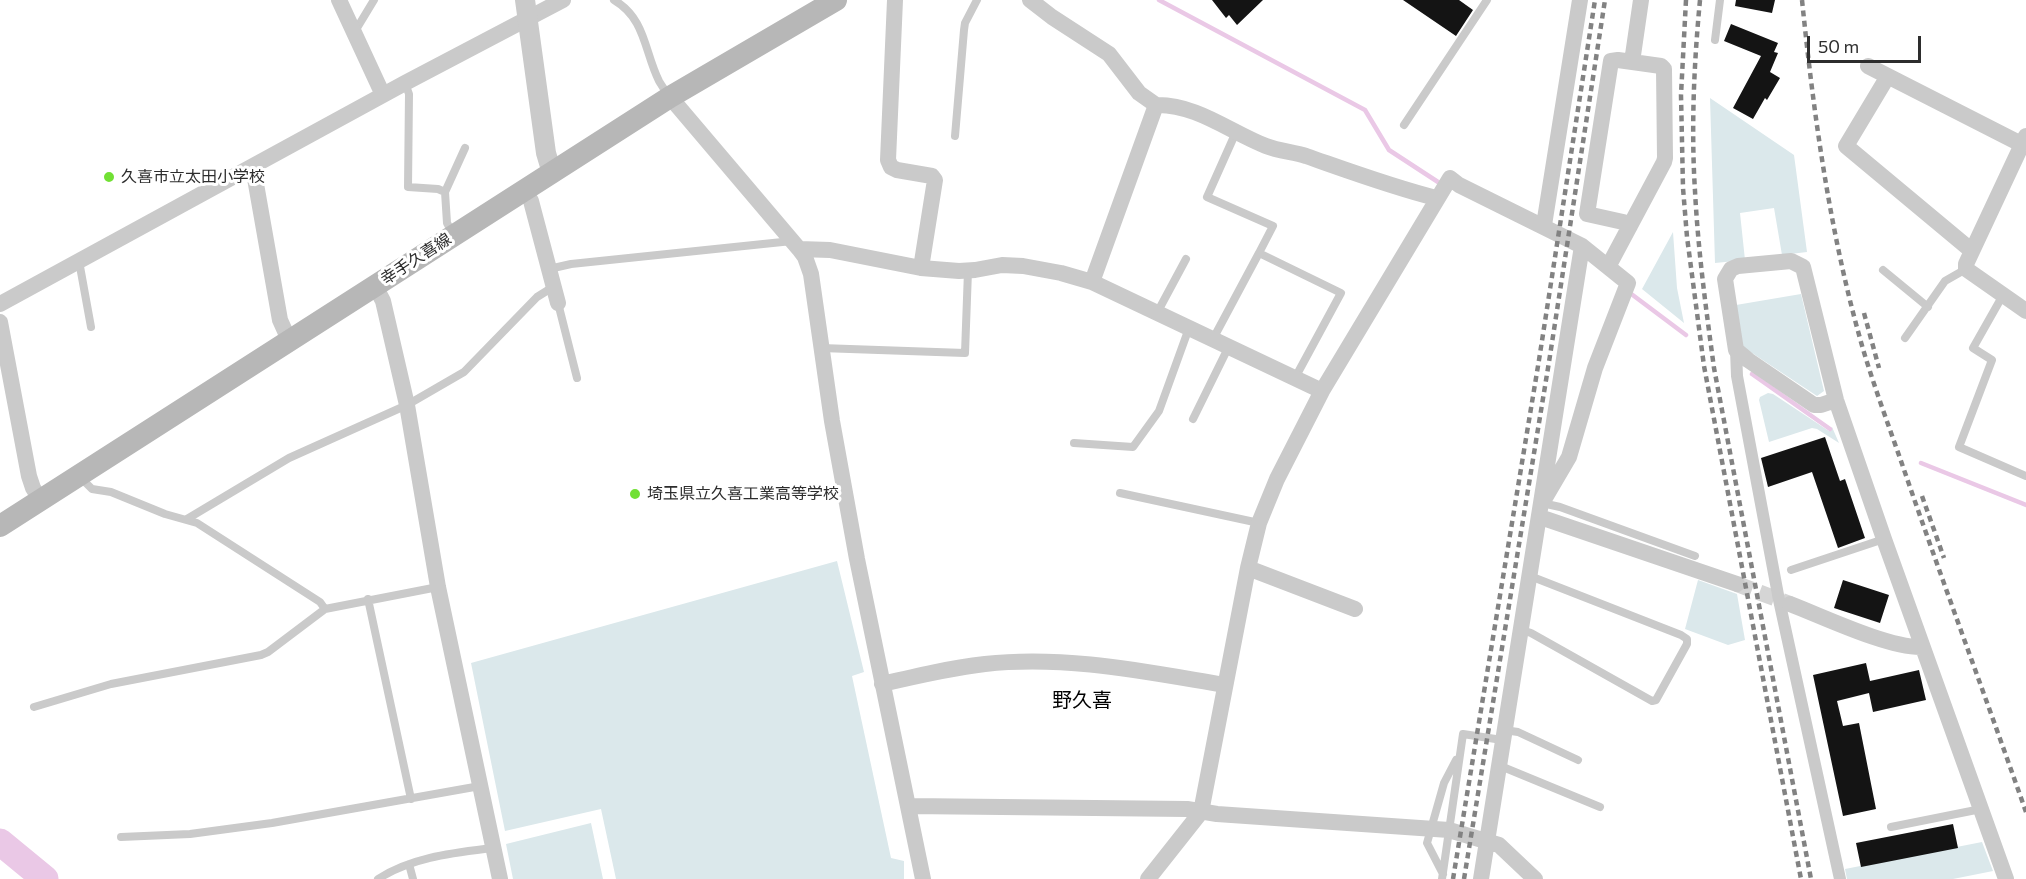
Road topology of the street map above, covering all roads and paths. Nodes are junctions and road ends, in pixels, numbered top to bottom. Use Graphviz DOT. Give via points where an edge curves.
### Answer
graph roads {
  1 [pos="339,0"];
  2 [pos="374,0"];
  3 [pos="563,0"];
  4 [pos="614,0"];
  5 [pos="836,0"];
  6 [pos="895,0"];
  7 [pos="977,0"];
  8 [pos="1030,0"];
  9 [pos="1487,0"];
  10 [pos="1580,0"];
  11 [pos="1641,0"];
  12 [pos="1720,0"];
  13 [pos="526,9"];
  14 [pos="354,33"];
  15 [pos="1715,40"];
  16 [pos="1632,62"];
  17 [pos="1868,66"];
  18 [pos="1888,76"];
  19 [pos="405,83"];
  20 [pos="383,95"];
  21 [pos="670,97"];
  22 [pos="1156,105"];
  23 [pos="1404,125"];
  24 [pos="1236,132"];
  25 [pos="955,136"];
  26 [pos="2023,147"];
  27 [pos="465,148"];
  28 [pos="253,167"];
  29 [pos="552,173"];
  30 [pos="525,189"];
  31 [pos="445,192"];
  32 [pos="1436,198"];
  33 [pos="1544,225"];
  34 [pos="1630,226"];
  35 [pos="454,235"];
  36 [pos="796,245"];
  37 [pos="1582,246"];
  38 [pos="1972,251"];
  39 [pos="1259,253"];
  40 [pos="1186,259"];
  41 [pos="79,261"];
  42 [pos="1608,267"];
  43 [pos="921,268"];
  44 [pos="549,269"];
  45 [pos="1966,269"];
  46 [pos="968,270"];
  47 [pos="1883,270"];
  48 [pos="1092,282"];
  49 [pos="375,286"];
  50 [pos="556,295"];
  51 [pos="2003,295"];
  52 [pos="0,304"];
  53 [pos="1928,307"];
  54 [pos="2026,311"];
  55 [pos="1157,313"];
  56 [pos="0,322"];
  57 [pos="91,327"];
  58 [pos="1189,328"];
  59 [pos="1905,338"];
  60 [pos="1213,339"];
  61 [pos="289,340"];
  62 [pos="1229,346"];
  63 [pos="821,348"];
  64 [pos="1736,350"];
  65 [pos="578,378"];
  66 [pos="1295,378"];
  67 [pos="1322,391"];
  68 [pos="1836,400"];
  69 [pos="407,405"];
  70 [pos="1193,419"];
  71 [pos="1074,443"];
  72 [pos="79,475"];
  73 [pos="2026,476"];
  74 [pos="1120,493"];
  75 [pos="40,499"];
  76 [pos="1541,510"];
  77 [pos="187,519"];
  78 [pos="1259,522"];
  79 [pos="0,526"];
  80 [pos="1884,539"];
  81 [pos="1695,556"];
  82 [pos="1248,568"];
  83 [pos="1791,570"];
  84 [pos="1530,576"];
  85 [pos="1737,584"];
  86 [pos="438,587"];
  87 [pos="368,599"];
  88 [pos="1790,604"];
  89 [pos="325,609"];
  90 [pos="1355,609"];
  91 [pos="1522,630"];
  92 [pos="1922,647"];
  93 [pos="882,684"];
  94 [pos="1225,685"];
  95 [pos="34,706"];
  96 [pos="1503,735"];
  97 [pos="1460,751"];
  98 [pos="1578,760"];
  99 [pos="1498,765"];
  100 [pos="480,786"];
  101 [pos="411,799"];
  102 [pos="909,806"];
  103 [pos="1600,807"];
  104 [pos="1982,809"];
  105 [pos="1201,812"];
  106 [pos="1891,827"];
  107 [pos="1432,828"];
  108 [pos="1449,830"];
  109 [pos="121,837"];
  110 [pos="1487,840"];
  111 [pos="493,848"];
  112 [pos="409,864"];
  113 [pos="1442,876"];
  114 [pos="378,879"];
  115 [pos="413,879"];
  116 [pos="500,879"];
  117 [pos="923,879"];
  118 [pos="1148,879"];
  119 [pos="1481,879"];
  120 [pos="1535,879"];
  121 [pos="1840,879"];
  122 [pos="2006,879"];
  1 -- 14 [label="street"];
  2 -- 14 [label="lane"];
  3 -- 13 [label="street"];
  4 -- 21 [label="lane" via="632,13 639,25 659,81"];
  5 -- 21 [label="main road, 幸手久喜線"];
  6 -- 43 [label="street" via="888,160 897,170 932,176 935,180"];
  7 -- 25 [label="lane" via="965,23"];
  8 -- 22 [label="street" via="1109,54 1139,93"];
  9 -- 23 [label="lane"];
  10 -- 33 [label="street"];
  11 -- 16 [label="street"];
  12 -- 15 [label="lane"];
  13 -- 19 [label="street"];
  13 -- 29 [label="street"];
  14 -- 20 [label="street"];
  16 -- 34 [label="street" via="1664,69 1665,158"];
  16 -- 34 [label="street" via="1611,61 1587,214"];
  17 -- 18 [label="street"];
  18 -- 26 [label="street"];
  18 -- 38 [label="street" via="1846,146"];
  19 -- 20 [label="street"];
  19 -- 31 [label="lane" via="409,94 408,187"];
  20 -- 28 [label="street"];
  21 -- 29 [label="main road, 幸手久喜線"];
  21 -- 36 [label="street"];
  22 -- 24 [label="street" via="1194,111"];
  22 -- 48 [label="street"];
  24 -- 32 [label="street" via="1268,147"];
  24 -- 39 [label="lane" via="1207,197 1273,226"];
  26 -- 38 [label="street"];
  27 -- 31 [label="lane"];
  28 -- 41 [label="street"];
  28 -- 61 [label="street" via="280,320"];
  29 -- 30 [label="main road, 幸手久喜線"];
  30 -- 35 [label="main road, 幸手久喜線"];
  30 -- 44 [label="street"];
  31 -- 35 [label="lane" via="447,223"];
  32 -- 33 [label="street" via="1450,178"];
  32 -- 67 [label="street"];
  33 -- 37 [label="street"];
  34 -- 42 [label="street"];
  35 -- 49 [label="main road, 幸手久喜線"];
  36 -- 43 [label="street"];
  36 -- 44 [label="lane"];
  36 -- 63 [label="street" via="811,274"];
  37 -- 42 [label="street"];
  37 -- 76 [label="street"];
  38 -- 45 [label="street"];
  39 -- 60 [label="lane"];
  39 -- 66 [label="lane" via="1341,293"];
  40 -- 55 [label="lane"];
  41 -- 52 [label="street"];
  41 -- 57 [label="lane"];
  42 -- 76 [label="street" via="1628,283 1595,368 1569,457"];
  43 -- 46 [label="street"];
  44 -- 50 [label="street"];
  45 -- 51 [label="street"];
  45 -- 53 [label="lane" via="1945,281"];
  46 -- 48 [label="street" via="1002,264 1023,266"];
  46 -- 63 [label="lane" via="965,353"];
  47 -- 53 [label="lane"];
  48 -- 55 [label="street"];
  49 -- 61 [label="main road, 幸手久喜線"];
  49 -- 69 [label="street" via="383,301"];
  50 -- 65 [label="lane"];
  50 -- 69 [label="lane" via="537,297 464,372"];
  51 -- 54 [label="street"];
  51 -- 73 [label="lane" via="1973,348 1992,360 1959,447"];
  53 -- 59 [label="lane"];
  55 -- 58 [label="street"];
  56 -- 75 [label="street" via="29,476"];
  58 -- 60 [label="street"];
  58 -- 71 [label="lane" via="1159,411 1133,447"];
  60 -- 62 [label="street"];
  61 -- 72 [label="main road, 幸手久喜線"];
  62 -- 66 [label="street"];
  62 -- 70 [label="lane"];
  63 -- 93 [label="street"];
  64 -- 68 [label="street" via="1814,405"];
  64 -- 68 [label="street" via="1726,274 1738,266 1797,263 1805,273"];
  64 -- 121 [label="street" via="1738,385 1779,600"];
  66 -- 67 [label="street"];
  67 -- 78 [label="street"];
  68 -- 80 [label="street"];
  69 -- 77 [label="lane" via="289,458"];
  69 -- 86 [label="street"];
  72 -- 75 [label="main road, 幸手久喜線"];
  72 -- 77 [label="lane" via="92,489"];
  74 -- 78 [label="lane"];
  75 -- 79 [label="main road, 幸手久喜線"];
  76 -- 81 [label="lane" via="1560,507"];
  76 -- 84 [label="street"];
  76 -- 85 [label="street"];
  77 -- 89 [label="lane" via="320,602"];
  78 -- 82 [label="street"];
  80 -- 83 [label="lane"];
  80 -- 92 [label="street"];
  82 -- 90 [label="street"];
  82 -- 94 [label="street"];
  84 -- 91 [label="street"];
  84 -- 91 [label="lane" via="1681,635 1688,644 1652,701"];
  86 -- 87 [label="lane"];
  86 -- 100 [label="street"];
  87 -- 89 [label="lane"];
  87 -- 101 [label="lane"];
  88 -- 92 [label="street" via="1883,639"];
  89 -- 95 [label="lane" via="268,652 111,684"];
  91 -- 96 [label="street"];
  92 -- 104 [label="street"];
  93 -- 94 [label="street" via="986,664 1068,663"];
  93 -- 102 [label="street"];
  94 -- 105 [label="street"];
  96 -- 97 [label="lane" via="1463,734"];
  96 -- 98 [label="lane" via="1518,732"];
  96 -- 99 [label="street"];
  97 -- 107 [label="lane" via="1444,783"];
  97 -- 108 [label="lane"];
  99 -- 103 [label="lane"];
  99 -- 110 [label="street"];
  100 -- 101 [label="lane"];
  100 -- 111 [label="street"];
  101 -- 109 [label="lane" via="190,834"];
  102 -- 105 [label="street"];
  102 -- 117 [label="street"];
  104 -- 106 [label="lane"];
  104 -- 122 [label="street"];
  105 -- 107 [label="street"];
  105 -- 118 [label="street"];
  107 -- 108 [label="street"];
  107 -- 113 [label="lane" via="1427,843"];
  108 -- 110 [label="street"];
  108 -- 113 [label="lane"];
  110 -- 119 [label="street"];
  110 -- 120 [label="street" via="1498,845"];
  111 -- 112 [label="lane"];
  111 -- 116 [label="street"];
  112 -- 114 [label="lane"];
  112 -- 115 [label="lane"];
}
